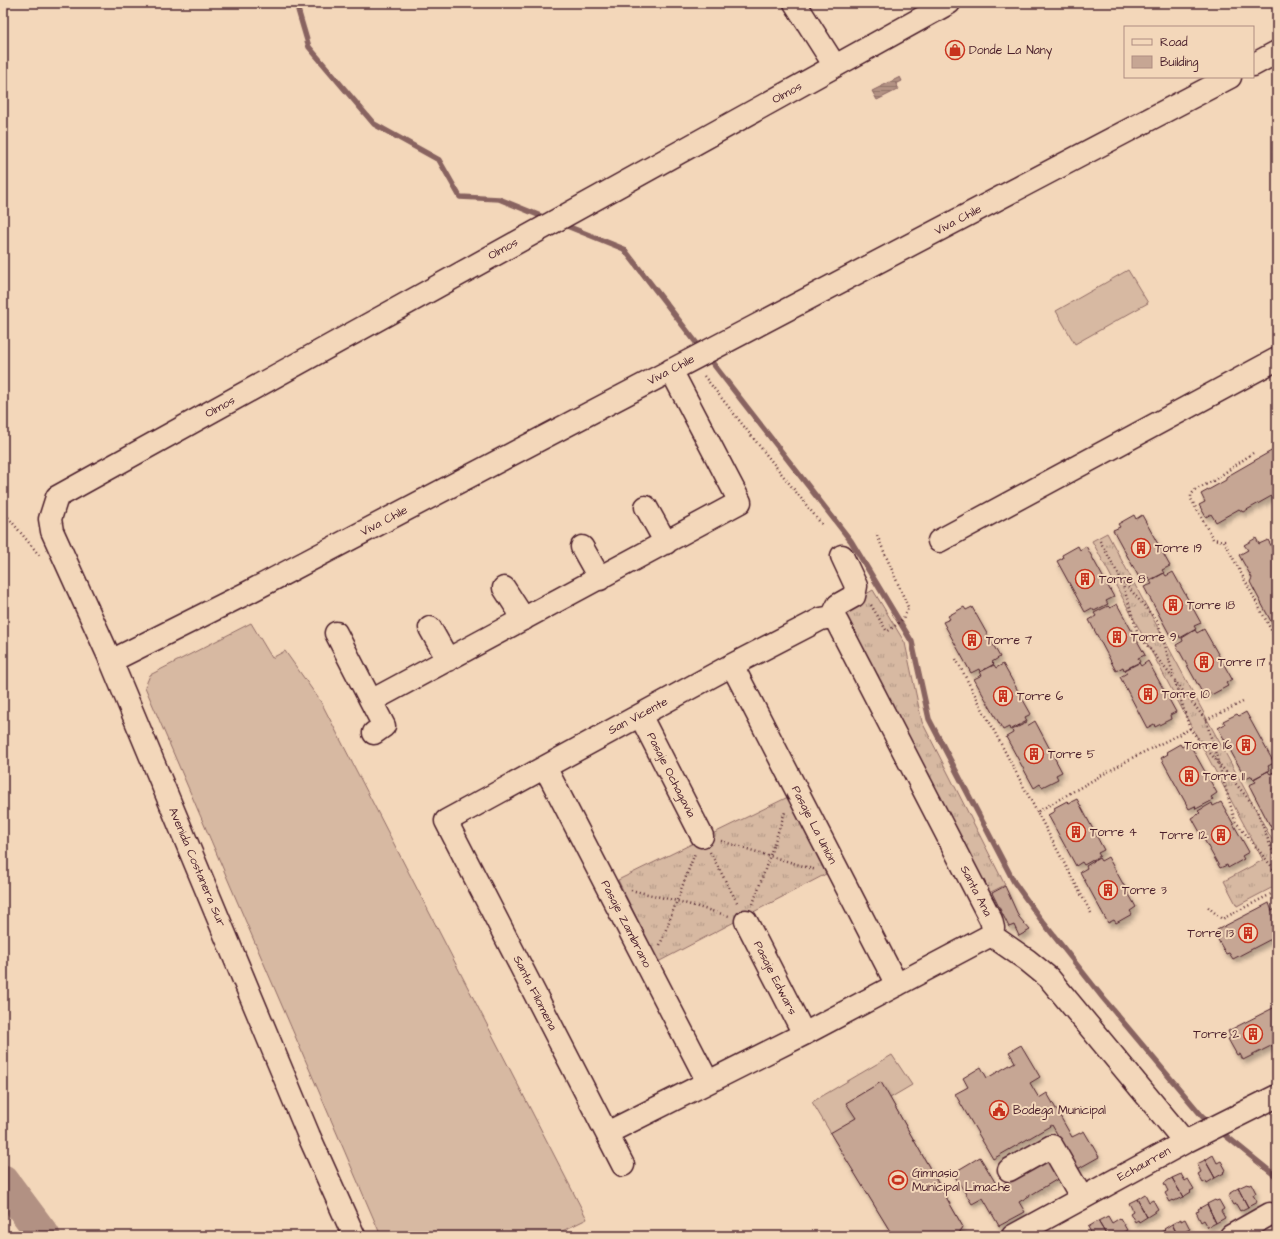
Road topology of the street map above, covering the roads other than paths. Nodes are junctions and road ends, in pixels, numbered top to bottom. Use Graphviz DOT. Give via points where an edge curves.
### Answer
graph roads {
  1 [pos="796,3"];
  2 [pos="949,3"];
  3 [pos="1277,52"];
  4 [pos="1254,64"];
  5 [pos="835,66"];
  6 [pos="1228,78"];
  7 [pos="1277,359"];
  8 [pos="671,370"];
  9 [pos="58,497"];
  10 [pos="646,507"];
  11 [pos="939,541"];
  12 [pos="666,543"];
  13 [pos="582,547"];
  14 [pos="842,556"];
  15 [pos="600,579"];
  16 [pos="504,588"];
  17 [pos="832,617"];
  18 [pos="524,619"];
  19 [pos="430,628"];
  20 [pos="336,633"];
  21 [pos="448,660"];
  22 [pos="111,661"];
  23 [pos="732,665"];
  24 [pos="371,701"];
  25 [pos="640,715"];
  26 [pos="374,733"];
  27 [pos="545,767"];
  28 [pos="446,821"];
  29 [pos="702,836"];
  30 [pos="746,921"];
  31 [pos="991,935"];
  32 [pos="897,985"];
  33 [pos="804,1034"];
  34 [pos="708,1082"];
  35 [pos="1277,1096"];
  36 [pos="607,1133"];
  37 [pos="1184,1142"];
  38 [pos="623,1166"];
  39 [pos="1009,1170"];
  40 [pos="1082,1198"];
  41 [pos="1270,1214"];
  42 [pos="354,1236"];
  43 [pos="1013,1236"];
  44 [pos="1231,1236"];
  1 -- 5 [label="street"];
  2 -- 5 [label="street, Olmos"];
  3 -- 4 [label="street"];
  5 -- 9 [label="street, Olmos"];
  6 -- 8 [label="street, Viva Chile"];
  7 -- 11 [label="street"];
  8 -- 12 [label="street" via="740,502"];
  8 -- 22 [label="street, Viva Chile" via="249,592"];
  9 -- 22 [label="street, Avenida Costanera Sur" via="50,519 52,531"];
  10 -- 12 [label="street"];
  12 -- 15 [label="street"];
  13 -- 15 [label="street"];
  14 -- 17 [label="street" via="856,591 854,596 838,605"];
  15 -- 18 [label="street"];
  16 -- 18 [label="street"];
  17 -- 23 [label="street, San Vicente" via="821,618"];
  17 -- 31 [label="street, Santa Ana" via="837,622 991,920"];
  18 -- 21 [label="street"];
  19 -- 21 [label="street"];
  20 -- 24 [label="street"];
  21 -- 24 [label="street"];
  22 -- 42 [label="street, Avenida Costanera Sur" via="308,1136"];
  23 -- 25 [label="street, San Vicente"];
  23 -- 32 [label="street, Pasaje La Unión"];
  24 -- 26 [label="street" via="384,726"];
  25 -- 27 [label="street, San Vicente"];
  25 -- 29 [label="street, Pasaje Ochagavia"];
  27 -- 28 [label="street, San Vicente"];
  27 -- 34 [label="street, Pasaje Zambrano"];
  28 -- 36 [label="street, Santa Filomena"];
  30 -- 33 [label="street, Pasaje Edwars"];
  31 -- 32 [label="street"];
  31 -- 37 [label="street" via="1050,978"];
  32 -- 33 [label="street"];
  33 -- 34 [label="street"];
  34 -- 36 [label="street"];
  35 -- 37 [label="street, Echaurren"];
  36 -- 38 [label="street, Santa Filomena"];
  37 -- 40 [label="street, Echaurren"];
  39 -- 40 [label="street" via="1052,1146"];
  40 -- 43 [label="street, Echaurren"];
  41 -- 44 [label="street"];
}
